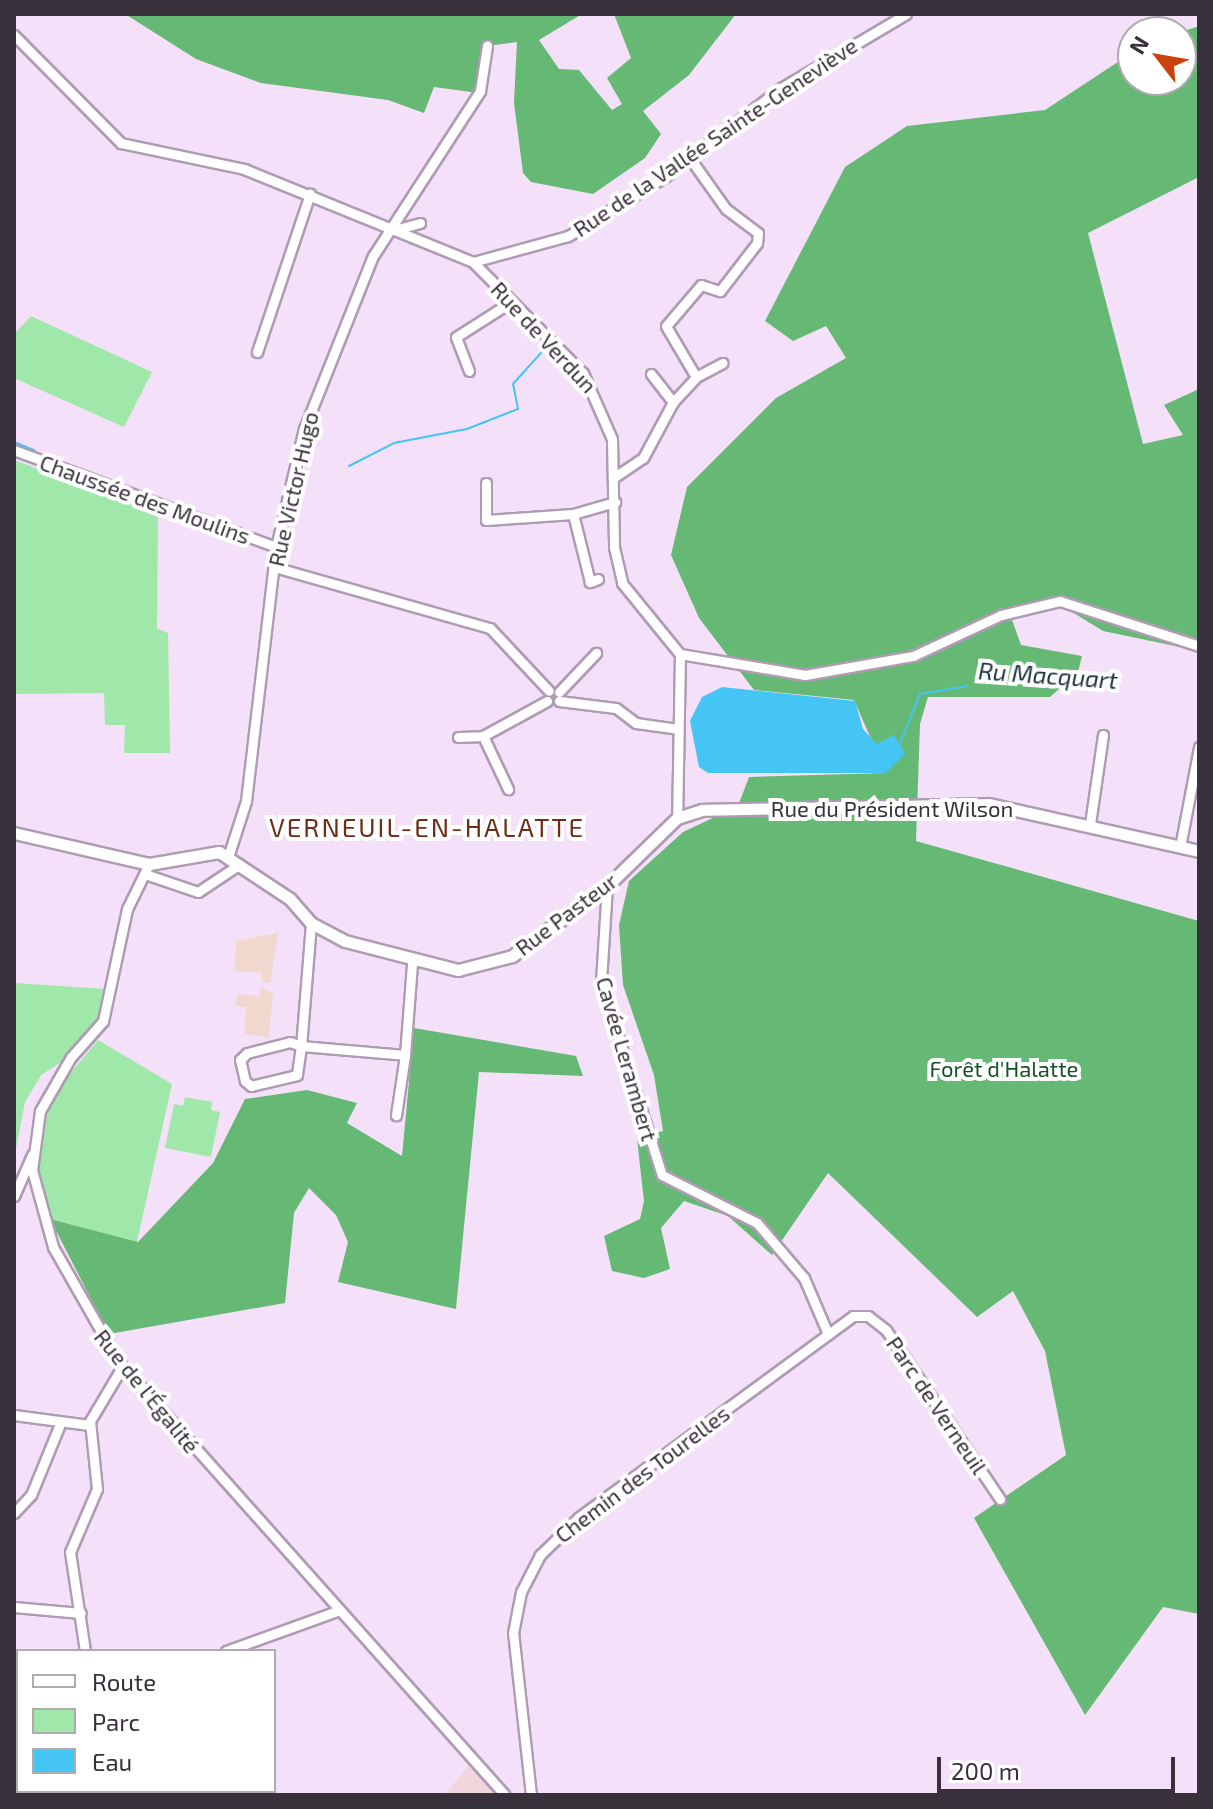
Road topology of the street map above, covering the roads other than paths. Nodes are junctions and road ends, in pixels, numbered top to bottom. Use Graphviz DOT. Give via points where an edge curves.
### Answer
graph roads {
  1 [pos="906,14"];
  2 [pos="14,35"];
  3 [pos="487,46"];
  4 [pos="689,157"];
  5 [pos="310,194"];
  6 [pos="420,223"];
  7 [pos="391,231"];
  8 [pos="473,262"];
  9 [pos="511,302"];
  10 [pos="257,352"];
  11 [pos="722,363"];
  12 [pos="469,371"];
  13 [pos="651,374"];
  14 [pos="696,377"];
  15 [pos="673,402"];
  16 [pos="14,450"];
  17 [pos="616,476"];
  18 [pos="486,483"];
  19 [pos="615,502"];
  20 [pos="573,514"];
  21 [pos="276,547"];
  22 [pos="274,567"];
  23 [pos="598,579"];
  24 [pos="1199,646"];
  25 [pos="596,653"];
  26 [pos="680,654"];
  27 [pos="553,696"];
  28 [pos="678,729"];
  29 [pos="1103,735"];
  30 [pos="483,736"];
  31 [pos="458,737"];
  32 [pos="1199,747"];
  33 [pos="508,789"];
  34 [pos="677,818"];
  35 [pos="1090,824"];
  36 [pos="14,833"];
  37 [pos="1180,847"];
  38 [pos="1199,851"];
  39 [pos="228,857"];
  40 [pos="240,864"];
  41 [pos="147,869"];
  42 [pos="607,886"];
  43 [pos="311,923"];
  44 [pos="412,963"];
  45 [pos="301,1046"];
  46 [pos="405,1055"];
  47 [pos="396,1115"];
  48 [pos="32,1155"];
  49 [pos="14,1196"];
  50 [pos="828,1334"];
  51 [pos="122,1367"];
  52 [pos="14,1415"];
  53 [pos="60,1424"];
  54 [pos="89,1425"];
  55 [pos="1000,1499"];
  56 [pos="14,1513"];
  57 [pos="14,1607"];
  58 [pos="340,1610"];
  59 [pos="81,1613"];
  60 [pos="85,1649"];
  61 [pos="232,1649"];
  62 [pos="505,1795"];
  63 [pos="531,1795"];
  1 -- 4 [label="street, Rue de la Vallée Sainte-Geneviève" via="781,88"];
  2 -- 5 [label="street, Rue de Verdun" via="121,143 244,169"];
  3 -- 7 [label="street, Rue Victor Hugo" via="480,91"];
  4 -- 8 [label="street, Rue de la Vallée Sainte-Geneviève" via="568,236"];
  4 -- 14 [label="street" via="726,209 758,233 720,291 701,285 666,326"];
  5 -- 7 [label="street, Rue de Verdun"];
  5 -- 10 [label="street"];
  6 -- 7 [label="street"];
  7 -- 8 [label="street, Rue de Verdun"];
  7 -- 21 [label="street, Rue Victor Hugo" via="334,345"];
  8 -- 9 [label="street, Rue de Verdun"];
  9 -- 12 [label="street" via="456,337"];
  9 -- 17 [label="street, Rue de Verdun" via="598,393"];
  11 -- 14 [label="street"];
  13 -- 15 [label="street"];
  14 -- 15 [label="street"];
  15 -- 17 [label="street" via="643,458"];
  16 -- 21 [label="street, Chaussée des Moulins"];
  17 -- 19 [label="street, Rue de Verdun"];
  18 -- 20 [label="street" via="486,520"];
  19 -- 20 [label="street"];
  19 -- 26 [label="street, Rue de Verdun" via="622,583"];
  20 -- 23 [label="street" via="590,582"];
  21 -- 22 [label="street, Rue Victor Hugo"];
  22 -- 27 [label="street" via="490,628"];
  22 -- 39 [label="street, Rue Victor Hugo" via="246,801"];
  24 -- 26 [label="street" via="1060,601 1001,615 913,656 805,675"];
  25 -- 27 [label="street"];
  26 -- 28 [label="street"];
  27 -- 28 [label="street" via="616,708 636,723"];
  27 -- 30 [label="street"];
  28 -- 34 [label="street"];
  29 -- 35 [label="street"];
  30 -- 31 [label="street"];
  30 -- 33 [label="street"];
  32 -- 37 [label="street"];
  34 -- 35 [label="street, Rue du Président Wilson" via="702,810 989,804"];
  34 -- 42 [label="street, Rue Pasteur"];
  35 -- 37 [label="street, Rue du Président Wilson"];
  36 -- 41 [label="street"];
  37 -- 38 [label="street, Rue du Président Wilson"];
  39 -- 40 [label="street, Rue Pasteur"];
  39 -- 41 [label="street" via="202,850"];
  40 -- 41 [label="street" via="198,892"];
  40 -- 43 [label="street, Rue Pasteur"];
  41 -- 48 [label="street, Rue de l'Égalité" via="127,909 103,1021 47,1092"];
  42 -- 44 [label="street, Rue Pasteur" via="497,963 458,970"];
  42 -- 50 [label="street, Cavée Lerambert" via="601,982 665,1180 757,1223 804,1278"];
  43 -- 44 [label="street, Rue Pasteur"];
  43 -- 45 [label="street"];
  44 -- 46 [label="street"];
  45 -- 45 [label="street" via="297,1075 251,1086 245,1081 240,1060 247,1053"];
  45 -- 46 [label="street"];
  46 -- 47 [label="street"];
  48 -- 49 [label="street"];
  48 -- 51 [label="street, Rue de l'Égalité" via="56,1257"];
  50 -- 55 [label="street, Parc de Verneuil" via="862,1314 881,1324"];
  50 -- 63 [label="street, Chemin des Tourelles" via="572,1523 537,1560 513,1633"];
  51 -- 54 [label="street"];
  51 -- 58 [label="street, Rue de l'Égalité"];
  52 -- 53 [label="street"];
  53 -- 54 [label="street"];
  53 -- 56 [label="street" via="31,1495"];
  54 -- 59 [label="street" via="97,1489 70,1552"];
  57 -- 59 [label="street"];
  58 -- 61 [label="street"];
  58 -- 62 [label="street, Rue de l'Égalité"];
  59 -- 60 [label="street"];
}
